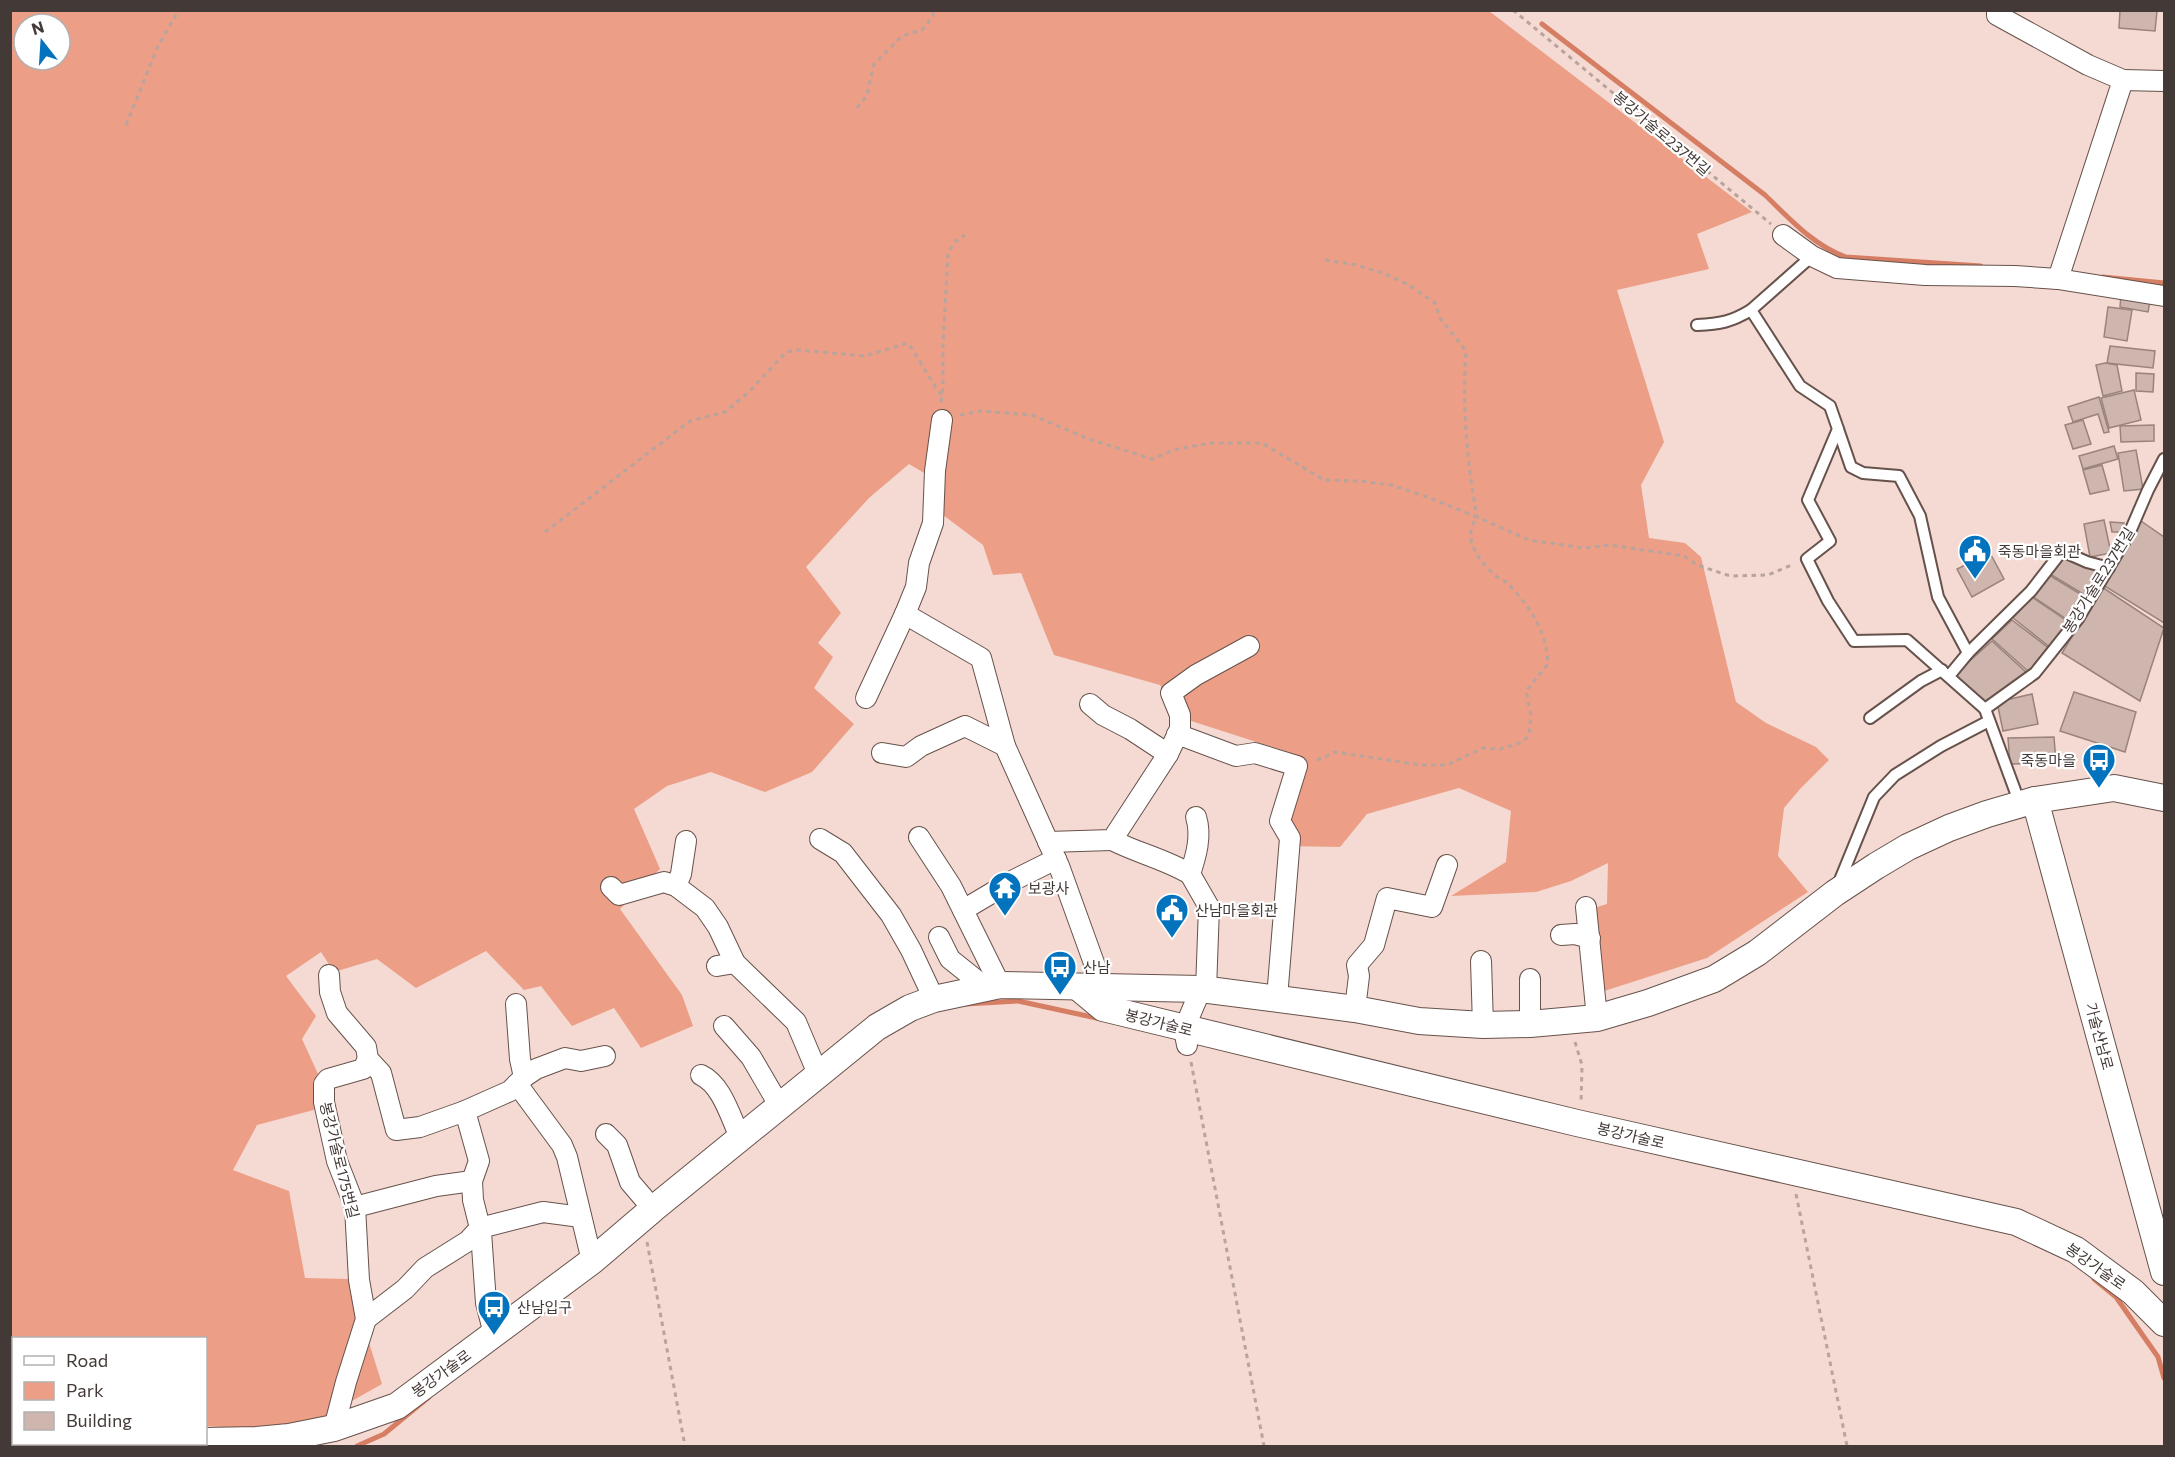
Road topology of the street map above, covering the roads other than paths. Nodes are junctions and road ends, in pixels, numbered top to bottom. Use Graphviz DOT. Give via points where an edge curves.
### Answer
graph roads {
  1 [pos="1997,10"];
  2 [pos="2123,80"];
  3 [pos="2164,81"];
  4 [pos="1783,235"];
  5 [pos="1812,255"];
  6 [pos="2058,279"];
  7 [pos="2164,296"];
  8 [pos="1751,310"];
  9 [pos="1697,326"];
  10 [pos="942,420"];
  11 [pos="1838,429"];
  12 [pos="2164,459"];
  13 [pos="2109,568"];
  14 [pos="905,614"];
  15 [pos="1249,646"];
  16 [pos="1968,653"];
  17 [pos="1946,673"];
  18 [pos="866,698"];
  19 [pos="1090,704"];
  20 [pos="1985,709"];
  21 [pos="1870,718"];
  22 [pos="1989,721"];
  23 [pos="1178,731"];
  24 [pos="1005,746"];
  25 [pos="882,753"];
  26 [pos="1168,754"];
  27 [pos="2164,798"];
  28 [pos="2027,802"];
  29 [pos="1196,817"];
  30 [pos="919,837"];
  31 [pos="820,839"];
  32 [pos="1112,840"];
  33 [pos="686,841"];
  34 [pos="1052,851"];
  35 [pos="1447,865"];
  36 [pos="1190,874"];
  37 [pos="676,886"];
  38 [pos="612,887"];
  39 [pos="1834,893"];
  40 [pos="1586,907"];
  41 [pos="963,910"];
  42 [pos="1562,935"];
  43 [pos="939,937"];
  44 [pos="1590,938"];
  45 [pos="1481,961"];
  46 [pos="329,975"];
  47 [pos="1530,979"];
  48 [pos="992,986"];
  49 [pos="1091,988"];
  50 [pos="1203,990"];
  51 [pos="1277,998"];
  52 [pos="934,999"];
  53 [pos="516,1004"];
  54 [pos="1354,1009"];
  55 [pos="1596,1018"];
  56 [pos="1530,1024"];
  57 [pos="1483,1025"];
  58 [pos="724,1026"];
  59 [pos="1186,1036"];
  60 [pos="605,1056"];
  61 [pos="368,1059"];
  62 [pos="818,1074"];
  63 [pos="700,1075"];
  64 [pos="521,1081"];
  65 [pos="779,1105"];
  66 [pos="465,1111"];
  67 [pos="606,1134"];
  68 [pos="740,1137"];
  69 [pos="472,1181"];
  70 [pos="355,1207"];
  71 [pos="647,1213"];
  72 [pos="581,1217"];
  73 [pos="480,1228"];
  74 [pos="592,1260"];
  75 [pos="2164,1272"];
  76 [pos="366,1319"];
  77 [pos="2164,1323"];
  78 [pos="494,1334"];
  79 [pos="334,1428"];
  80 [pos="207,1441"];
  1 -- 2 [label="street" via="1997,15"];
  2 -- 3 [label="street"];
  2 -- 6 [label="street"];
  4 -- 5 [label="street"];
  5 -- 6 [label="street" via="1837,268"];
  5 -- 8 [label="lane"];
  6 -- 7 [label="street"];
  8 -- 9 [label="lane" via="1736,320"];
  8 -- 11 [label="lane" via="1800,386 1830,406"];
  10 -- 14 [label="street" via="933,523"];
  11 -- 16 [label="lane" via="1851,467 1899,476 1920,516 1938,597"];
  11 -- 17 [label="lane" via="1808,500 1830,541 1807,559 1854,641 1907,640"];
  12 -- 13 [label="lane, 봉강가술로237번길"];
  13 -- 16 [label="lane" via="2062,550 2031,591"];
  13 -- 20 [label="lane, 봉강가술로237번길" via="2078,619 2035,673"];
  14 -- 18 [label="street"];
  14 -- 24 [label="street" via="981,658"];
  15 -- 23 [label="street" via="1171,693 1180,715"];
  16 -- 17 [label="lane"];
  17 -- 20 [label="lane"];
  17 -- 21 [label="lane" via="1921,681"];
  19 -- 26 [label="street"];
  20 -- 22 [label="lane"];
  22 -- 28 [label="lane"];
  22 -- 39 [label="lane" via="1895,775 1874,797"];
  23 -- 26 [label="street"];
  23 -- 51 [label="street" via="1236,756 1255,753 1297,766 1280,821 1290,838"];
  24 -- 25 [label="street" via="964,726 906,757"];
  24 -- 34 [label="street"];
  26 -- 32 [label="street"];
  27 -- 28 [label="street, 봉강가술로" via="2114,788"];
  28 -- 39 [label="street, 봉강가술로" via="1908,847"];
  28 -- 75 [label="street, 가술산남로"];
  29 -- 36 [label="street" via="1197,855"];
  30 -- 41 [label="street"];
  31 -- 52 [label="street" via="843,853 891,915"];
  32 -- 34 [label="street"];
  32 -- 36 [label="street"];
  33 -- 37 [label="street"];
  34 -- 41 [label="street"];
  34 -- 49 [label="street"];
  35 -- 54 [label="street" via="1432,907 1387,898 1374,945 1357,965"];
  36 -- 50 [label="street" via="1209,907"];
  37 -- 38 [label="street" via="663,882 619,895"];
  37 -- 62 [label="street" via="705,908 718,927 726,965 796,1022"];
  39 -- 55 [label="street, 봉강가술로" via="1757,953 1714,979"];
  40 -- 44 [label="street"];
  41 -- 48 [label="street"];
  42 -- 44 [label="street"];
  43 -- 48 [label="street" via="950,959"];
  44 -- 55 [label="street"];
  45 -- 57 [label="street"];
  46 -- 61 [label="street" via="337,1013 366,1047"];
  47 -- 56 [label="street"];
  48 -- 49 [label="street, 봉강가술로"];
  48 -- 52 [label="street, 봉강가술로"];
  49 -- 50 [label="street, 봉강가술로"];
  49 -- 59 [label="street, 봉강가술로" via="1102,1008"];
  50 -- 51 [label="street, 봉강가술로"];
  50 -- 59 [label="street"];
  51 -- 54 [label="street, 봉강가술로"];
  52 -- 62 [label="street, 봉강가술로" via="877,1027"];
  53 -- 64 [label="street"];
  54 -- 57 [label="street, 봉강가술로" via="1419,1021"];
  55 -- 56 [label="street, 봉강가술로"];
  56 -- 57 [label="street, 봉강가술로"];
  58 -- 65 [label="street" via="750,1057"];
  59 -- 77 [label="street, 봉강가술로" via="2016,1222 2076,1250 2133,1292"];
  60 -- 64 [label="street" via="581,1061 565,1058 536,1069"];
  61 -- 66 [label="street" via="381,1073 396,1130 420,1127"];
  61 -- 70 [label="street, 봉강가술로175번길" via="363,1069 328,1079 324,1084 337,1161"];
  62 -- 65 [label="street, 봉강가술로"];
  63 -- 68 [label="street" via="718,1089"];
  64 -- 66 [label="street" via="510,1091"];
  64 -- 72 [label="street" via="562,1145"];
  65 -- 68 [label="street, 봉강가술로"];
  66 -- 69 [label="street" via="479,1161"];
  67 -- 71 [label="street" via="617,1145 630,1182"];
  68 -- 71 [label="street, 봉강가술로"];
  69 -- 70 [label="street"];
  69 -- 73 [label="street"];
  70 -- 76 [label="street, 봉강가술로175번길" via="359,1280"];
  71 -- 74 [label="street, 봉강가술로"];
  72 -- 73 [label="street" via="543,1212"];
  72 -- 74 [label="street"];
  73 -- 76 [label="street" via="468,1241 425,1268"];
  73 -- 78 [label="street" via="486,1303"];
  74 -- 78 [label="street, 봉강가술로"];
  76 -- 79 [label="street, 봉강가술로175번길"];
  78 -- 79 [label="street, 봉강가술로" via="397,1406"];
  79 -- 80 [label="street, 봉강가술로" via="289,1437"];
}
